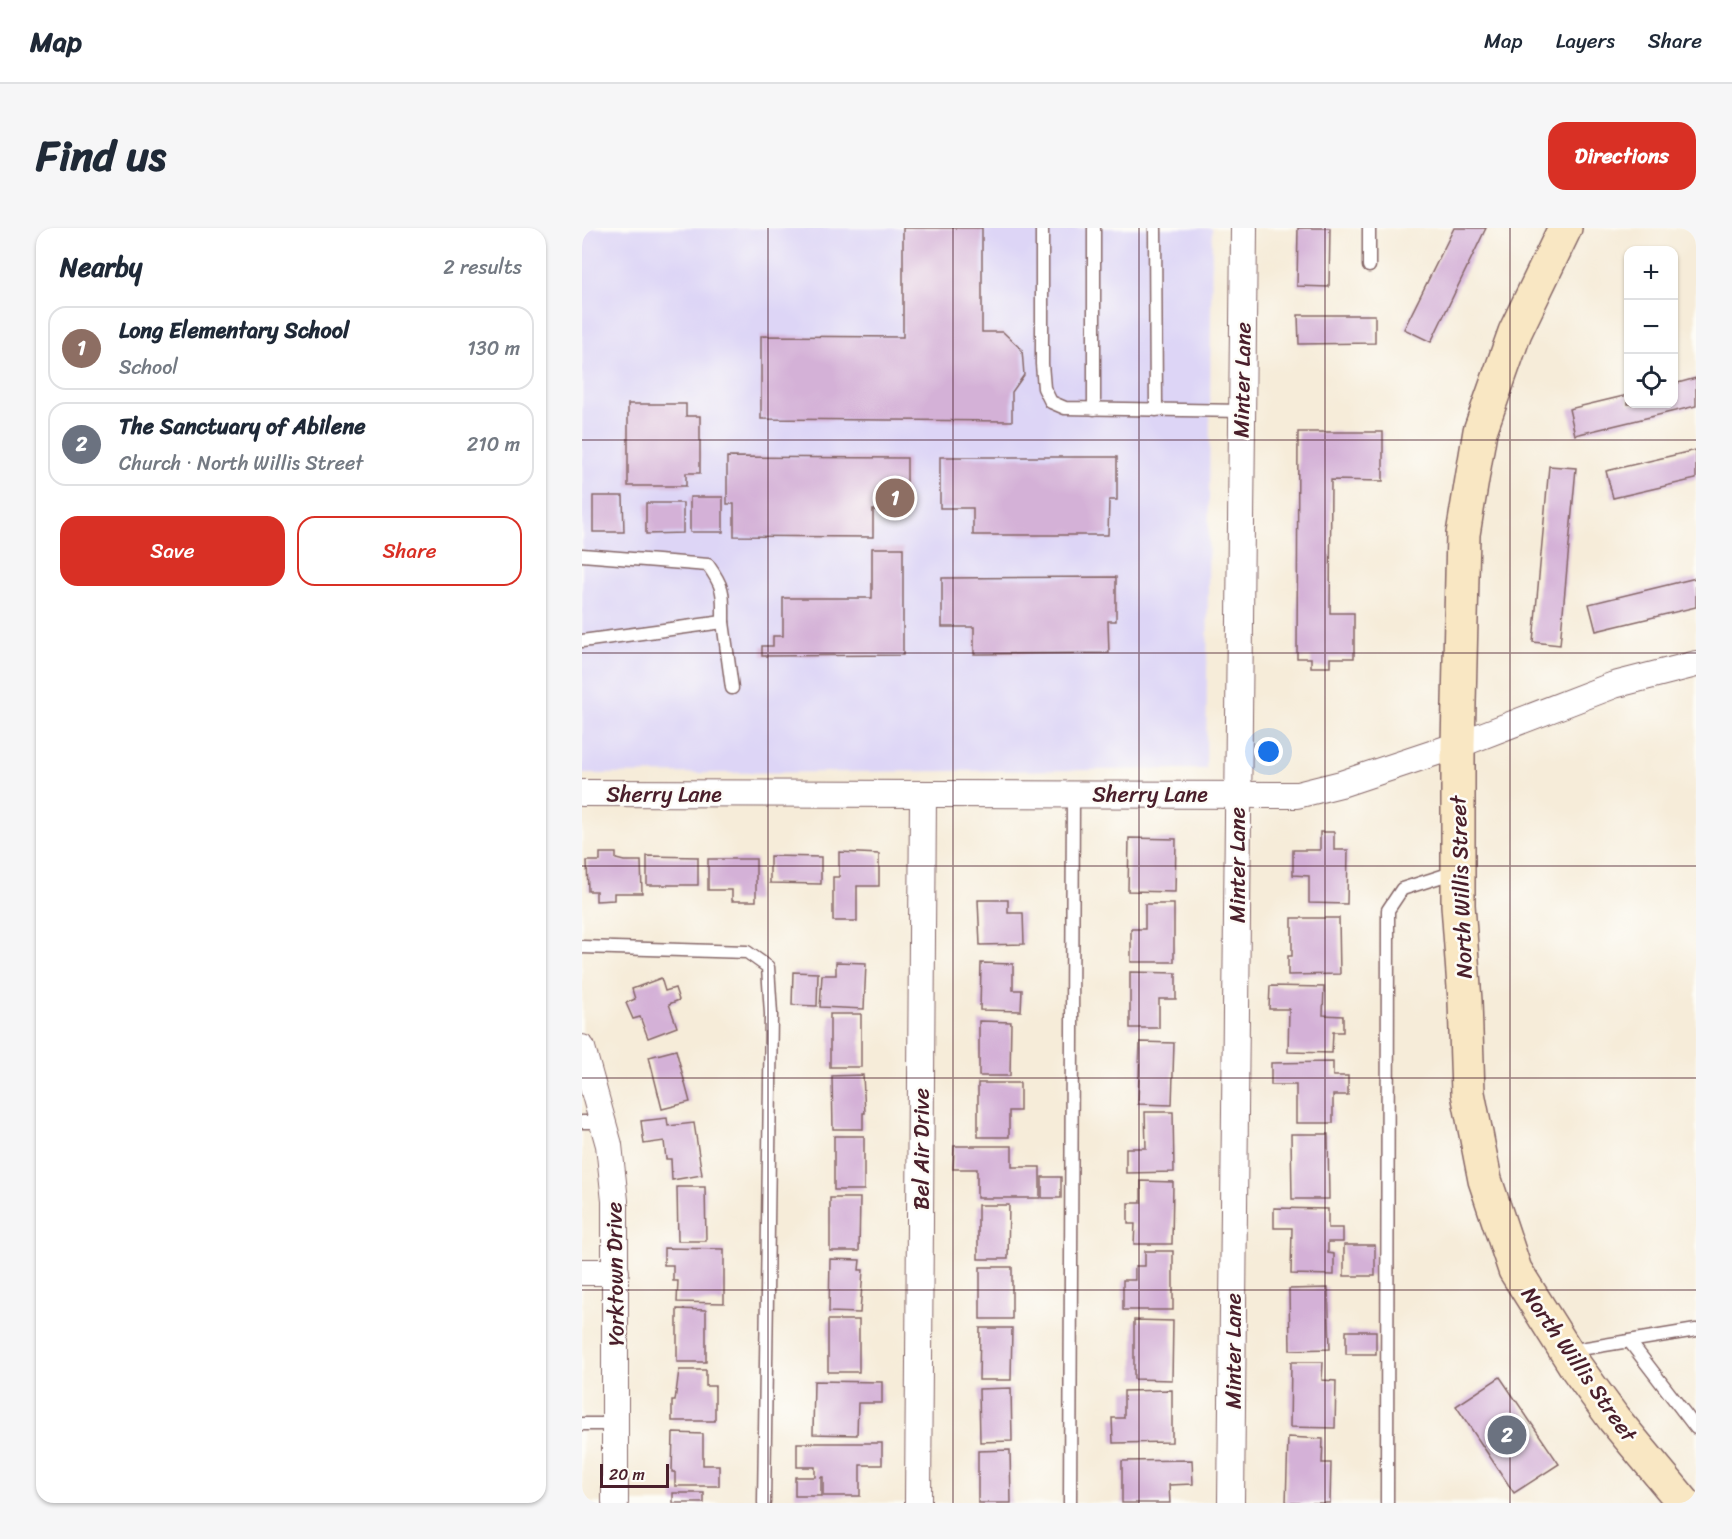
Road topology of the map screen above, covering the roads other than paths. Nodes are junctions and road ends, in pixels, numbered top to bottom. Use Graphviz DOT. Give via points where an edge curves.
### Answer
graph roads {
  1 [pos="1042,228"];
  2 [pos="1094,228"];
  3 [pos="1155,228"];
  4 [pos="1244,228"];
  5 [pos="1369,228"];
  6 [pos="1565,228"];
  7 [pos="1369,266"];
  8 [pos="1094,409"];
  9 [pos="1156,410"];
  10 [pos="1242,411"];
  11 [pos="582,555"];
  12 [pos="723,622"];
  13 [pos="582,641"];
  14 [pos="1696,664"];
  15 [pos="732,688"];
  16 [pos="1458,745"];
  17 [pos="1237,793"];
  18 [pos="582,794"];
  19 [pos="1073,794"];
  20 [pos="923,795"];
  21 [pos="1458,871"];
  22 [pos="582,947"];
  23 [pos="582,1048"];
  24 [pos="593,1122"];
  25 [pos="582,1272"];
  26 [pos="616,1272"];
  27 [pos="1696,1329"];
  28 [pos="1630,1342"];
  29 [pos="1566,1352"];
  30 [pos="582,1424"];
  31 [pos="615,1424"];
  32 [pos="1696,1428"];
  33 [pos="615,1503"];
  34 [pos="764,1503"];
  35 [pos="918,1503"];
  36 [pos="1070,1503"];
  37 [pos="1231,1503"];
  38 [pos="1387,1503"];
  39 [pos="1684,1503"];
  1 -- 8 [label="lane" via="1044,388 1051,402 1065,408"];
  2 -- 8 [label="lane"];
  3 -- 9 [label="lane"];
  4 -- 10 [label="street, Minter Lane"];
  5 -- 7 [label="lane"];
  6 -- 16 [label="street, North Willis Street" via="1515,332 1480,431 1463,534"];
  8 -- 9 [label="lane"];
  9 -- 10 [label="lane"];
  10 -- 17 [label="street, Minter Lane"];
  11 -- 12 [label="lane" via="708,565 722,585"];
  12 -- 13 [label="lane"];
  12 -- 15 [label="lane"];
  14 -- 16 [label="street, Sherry Lane" via="1614,685"];
  16 -- 17 [label="street, Sherry Lane" via="1298,795"];
  16 -- 21 [label="street, North Willis Street"];
  17 -- 19 [label="street, Sherry Lane"];
  17 -- 37 [label="street, Minter Lane"];
  18 -- 20 [label="street, Sherry Lane"];
  19 -- 20 [label="street, Sherry Lane"];
  19 -- 36 [label="lane"];
  20 -- 35 [label="street, Bel Air Drive"];
  21 -- 29 [label="street, North Willis Street" via="1468,1093 1485,1180 1515,1270"];
  21 -- 38 [label="lane" via="1402,889 1388,910"];
  22 -- 34 [label="lane" via="747,952 768,967 771,1014"];
  23 -- 24 [label="street, Yorktown Drive"];
  24 -- 26 [label="street, Yorktown Drive" via="609,1145"];
  25 -- 26 [label="street"];
  26 -- 31 [label="street, Yorktown Drive"];
  27 -- 28 [label="lane"];
  28 -- 29 [label="lane"];
  28 -- 32 [label="lane"];
  29 -- 39 [label="street, North Willis Street" via="1614,1419"];
  30 -- 31 [label="lane"];
  31 -- 33 [label="street, Yorktown Drive"];
}
